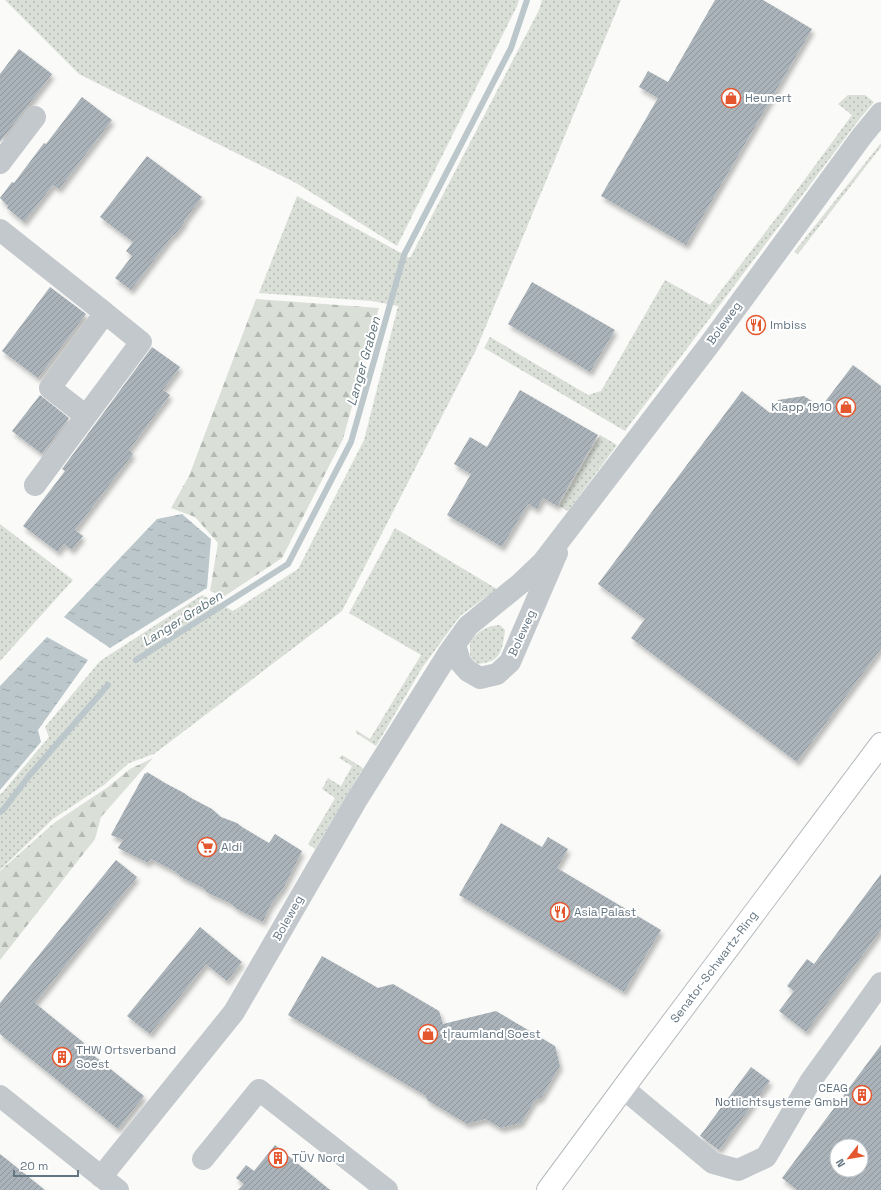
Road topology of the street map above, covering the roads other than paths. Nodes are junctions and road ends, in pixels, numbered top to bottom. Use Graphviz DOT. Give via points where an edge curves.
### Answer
graph roads {
  1 [pos="881,113"];
  2 [pos="35,117"];
  3 [pos="0,163"];
  4 [pos="0,230"];
  5 [pos="105,313"];
  6 [pos="86,416"];
  7 [pos="35,485"];
  8 [pos="566,532"];
  9 [pos="455,644"];
  10 [pos="881,744"];
  11 [pos="881,983"];
  12 [pos="624,1088"];
  13 [pos="0,1096"];
  14 [pos="203,1160"];
  15 [pos="101,1177"];
  16 [pos="118,1190"];
  17 [pos="387,1190"];
  18 [pos="548,1190"];
  1 -- 8 [label="street, Boleweg"];
  2 -- 3 [label="street"];
  4 -- 5 [label="street"];
  5 -- 6 [label="street" via="140,342"];
  5 -- 6 [label="street" via="50,388"];
  6 -- 7 [label="street"];
  8 -- 9 [label="street, Boleweg" via="522,583 468,626"];
  8 -- 9 [label="street, Boleweg" via="510,662 497,674 480,678 468,671 460,662"];
  9 -- 15 [label="street, Boleweg" via="356,801 234,1012"];
  10 -- 12 [label="main road, Senator-Schwartz-Ring"];
  11 -- 12 [label="street" via="810,1082 766,1157 738,1170 713,1163"];
  12 -- 18 [label="main road, Senator-Schwartz-Ring"];
  13 -- 15 [label="street"];
  14 -- 17 [label="street" via="259,1090"];
  15 -- 16 [label="street"];
}
